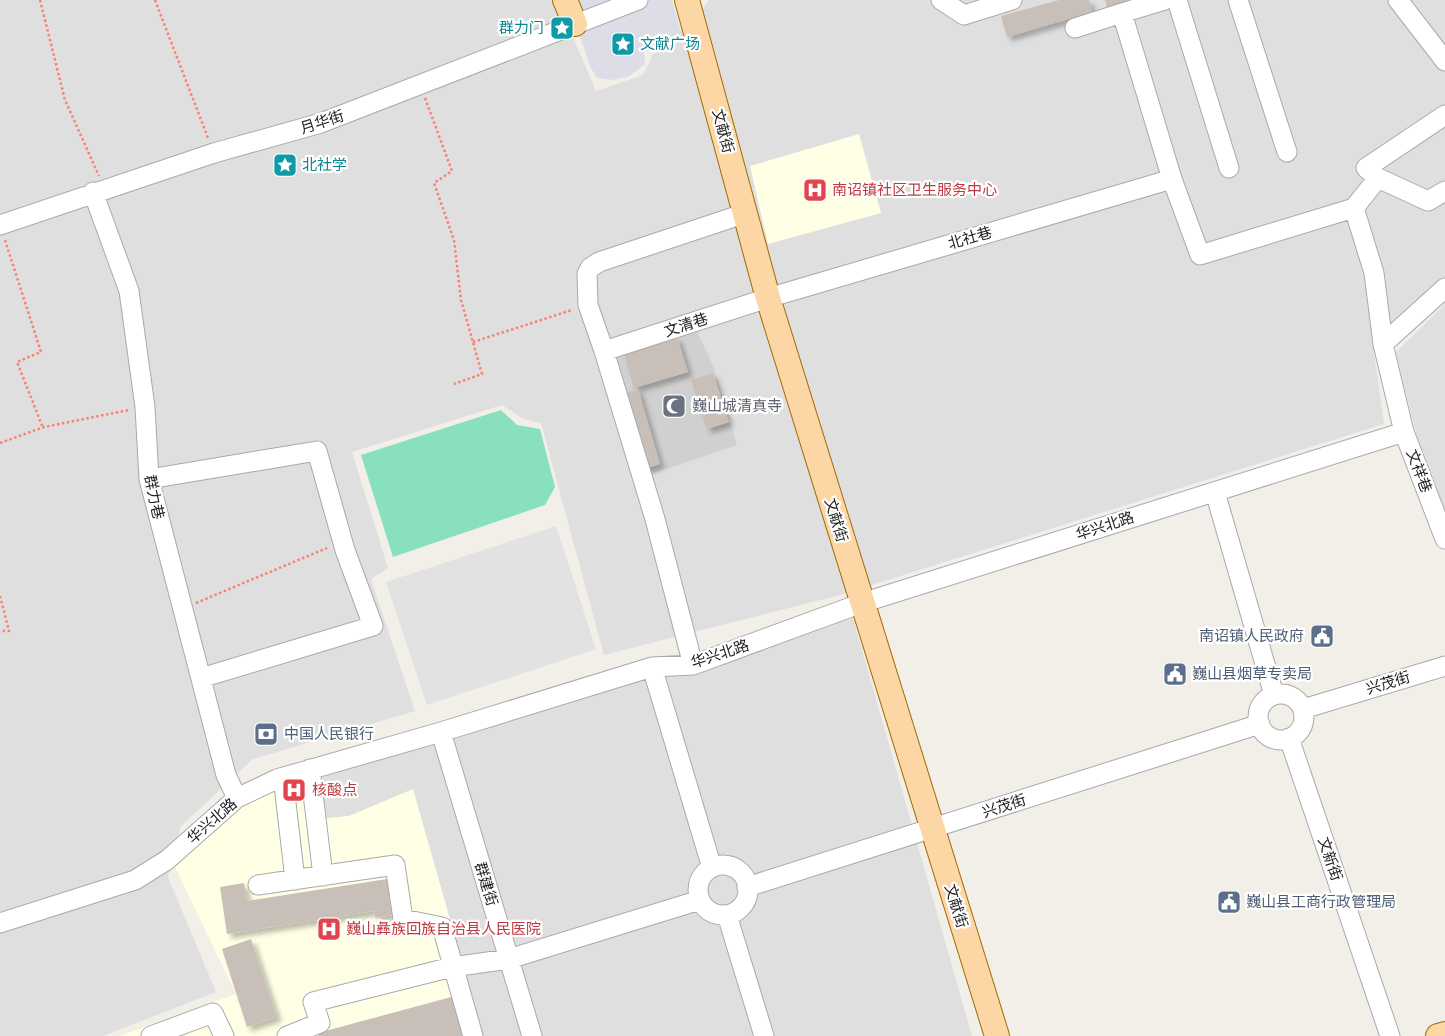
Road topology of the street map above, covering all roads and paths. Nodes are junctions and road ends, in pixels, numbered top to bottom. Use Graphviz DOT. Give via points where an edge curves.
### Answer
graph roads {
  1 [pos="40,0"];
  2 [pos="155,0"];
  3 [pos="566,0"];
  4 [pos="638,0"];
  5 [pos="687,0"];
  6 [pos="941,0"];
  7 [pos="1012,0"];
  8 [pos="1165,0"];
  9 [pos="1177,0"];
  10 [pos="1238,0"];
  11 [pos="1398,0"];
  12 [pos="1122,13"];
  13 [pos="575,24"];
  14 [pos="1075,28"];
  15 [pos="1445,60"];
  16 [pos="420,85"];
  17 [pos="1445,115"];
  18 [pos="1287,152"];
  19 [pos="214,153"];
  20 [pos="1229,168"];
  21 [pos="1378,178"];
  22 [pos="1172,179"];
  23 [pos="99,190"];
  24 [pos="1445,191"];
  25 [pos="1354,208"];
  26 [pos="746,214"];
  27 [pos="0,224"];
  28 [pos="1445,288"];
  29 [pos="768,298"];
  30 [pos="588,305"];
  31 [pos="473,342"];
  32 [pos="1383,344"];
  33 [pos="604,351"];
  34 [pos="454,384"];
  35 [pos="145,407"];
  36 [pos="43,428"];
  37 [pos="1404,432"];
  38 [pos="0,443"];
  39 [pos="148,479"];
  40 [pos="1215,492"];
  41 [pos="1445,539"];
  42 [pos="342,541"];
  43 [pos="0,596"];
  44 [pos="862,603"];
  45 [pos="182,609"];
  46 [pos="0,632"];
  47 [pos="693,665"];
  48 [pos="1445,666"];
  49 [pos="652,667"];
  50 [pos="201,678"];
  51 [pos="1274,695"];
  52 [pos="1303,709"];
  53 [pos="1260,724"];
  54 [pos="440,732"];
  55 [pos="1288,738"];
  56 [pos="310,769"];
  57 [pos="283,777"];
  58 [pos="237,798"];
  59 [pos="932,829"];
  60 [pos="712,868"];
  61 [pos="323,876"];
  62 [pos="296,880"];
  63 [pos="258,885"];
  64 [pos="747,887"];
  65 [pos="700,900"];
  66 [pos="727,915"];
  67 [pos="0,923"];
  68 [pos="509,959"];
  69 [pos="452,967"];
  70 [pos="317,1030"];
  71 [pos="1445,1034"];
  72 [pos="151,1036"];
  73 [pos="224,1036"];
  74 [pos="287,1036"];
  75 [pos="473,1036"];
  76 [pos="532,1036"];
  77 [pos="764,1036"];
  78 [pos="996,1036"];
  79 [pos="1390,1036"];
  80 [pos="1438,1036"];
  1 -- 23 [label="path" via="65,100"];
  2 -- 19 [label="path"];
  3 -- 13 [label="main road"];
  4 -- 13 [label="street, 月华街"];
  5 -- 26 [label="main road, 文献街"];
  6 -- 7 [label="street" via="964,16"];
  8 -- 12 [label="street"];
  9 -- 20 [label="street"];
  10 -- 18 [label="street"];
  11 -- 15 [label="street"];
  12 -- 14 [label="street"];
  12 -- 22 [label="street"];
  13 -- 16 [label="street, 月华街"];
  16 -- 19 [label="street, 月华街" via="321,124"];
  16 -- 31 [label="path" via="452,171 434,183 454,240 461,300"];
  17 -- 21 [label="street" via="1366,168"];
  19 -- 23 [label="street, 月华街"];
  21 -- 24 [label="street" via="1428,201"];
  21 -- 25 [label="street"];
  22 -- 25 [label="street" via="1200,255"];
  22 -- 29 [label="street, 北社巷"];
  23 -- 27 [label="street, 月华街"];
  23 -- 35 [label="street, 群力巷" via="129,292"];
  25 -- 32 [label="street, 文祥巷" via="1374,273"];
  26 -- 29 [label="main road, 文献街"];
  26 -- 30 [label="street" via="599,262 587,274"];
  27 -- 36 [label="path" via="41,352 17,362"];
  28 -- 32 [label="street"];
  29 -- 33 [label="street, 文清巷"];
  29 -- 44 [label="main road, 文献街"];
  30 -- 31 [label="path"];
  30 -- 33 [label="street"];
  31 -- 34 [label="path" via="482,374"];
  32 -- 37 [label="street, 文祥巷"];
  33 -- 47 [label="street" via="655,519"];
  35 -- 36 [label="path"];
  35 -- 39 [label="street, 群力巷"];
  36 -- 38 [label="path"];
  37 -- 40 [label="street, 华兴北路"];
  37 -- 41 [label="street, 文祥巷"];
  39 -- 42 [label="street" via="317,451"];
  39 -- 45 [label="street, 群力巷"];
  40 -- 44 [label="street, 华兴北路"];
  40 -- 51 [label="street"];
  42 -- 45 [label="path"];
  42 -- 50 [label="street" via="373,626"];
  43 -- 46 [label="path" via="9,631"];
  44 -- 47 [label="street, 华兴北路"];
  44 -- 59 [label="main road, 文献街"];
  45 -- 50 [label="street, 群力巷"];
  47 -- 49 [label="street, 华兴北路"];
  48 -- 52 [label="street, 兴茂街"];
  49 -- 54 [label="street, 华兴北路"];
  49 -- 60 [label="street"];
  50 -- 58 [label="street, 群力巷" via="226,776"];
  51 -- 52 [label="street" via="1288,695"];
  51 -- 53 [label="street" via="1260,710"];
  52 -- 55 [label="street" via="1300,730"];
  53 -- 55 [label="street" via="1268,735 1282,740"];
  53 -- 59 [label="street, 兴茂街"];
  54 -- 56 [label="street, 华兴北路"];
  54 -- 68 [label="street, 群建街"];
  55 -- 79 [label="street, 文新街"];
  56 -- 57 [label="street, 华兴北路"];
  56 -- 61 [label="street"];
  57 -- 58 [label="street, 华兴北路"];
  57 -- 62 [label="street"];
  58 -- 67 [label="street, 华兴北路" via="167,860 135,880"];
  59 -- 64 [label="street, 兴茂街"];
  59 -- 78 [label="main road, 文献街"];
  60 -- 64 [label="street" via="734,868 745,879"];
  60 -- 65 [label="street" via="698,885"];
  61 -- 62 [label="street"];
  61 -- 69 [label="street" via="395,865 403,919 442,926"];
  62 -- 63 [label="street"];
  64 -- 66 [label="street" via="740,908"];
  65 -- 66 [label="street" via="714,913"];
  65 -- 68 [label="street"];
  66 -- 77 [label="street"];
  68 -- 69 [label="street"];
  68 -- 76 [label="street, 群建街"];
  69 -- 70 [label="street" via="313,1002"];
  69 -- 75 [label="street"];
  70 -- 74 [label="street"];
  71 -- 80 [label="main road"];
  72 -- 73 [label="street" via="213,1013"];
}
